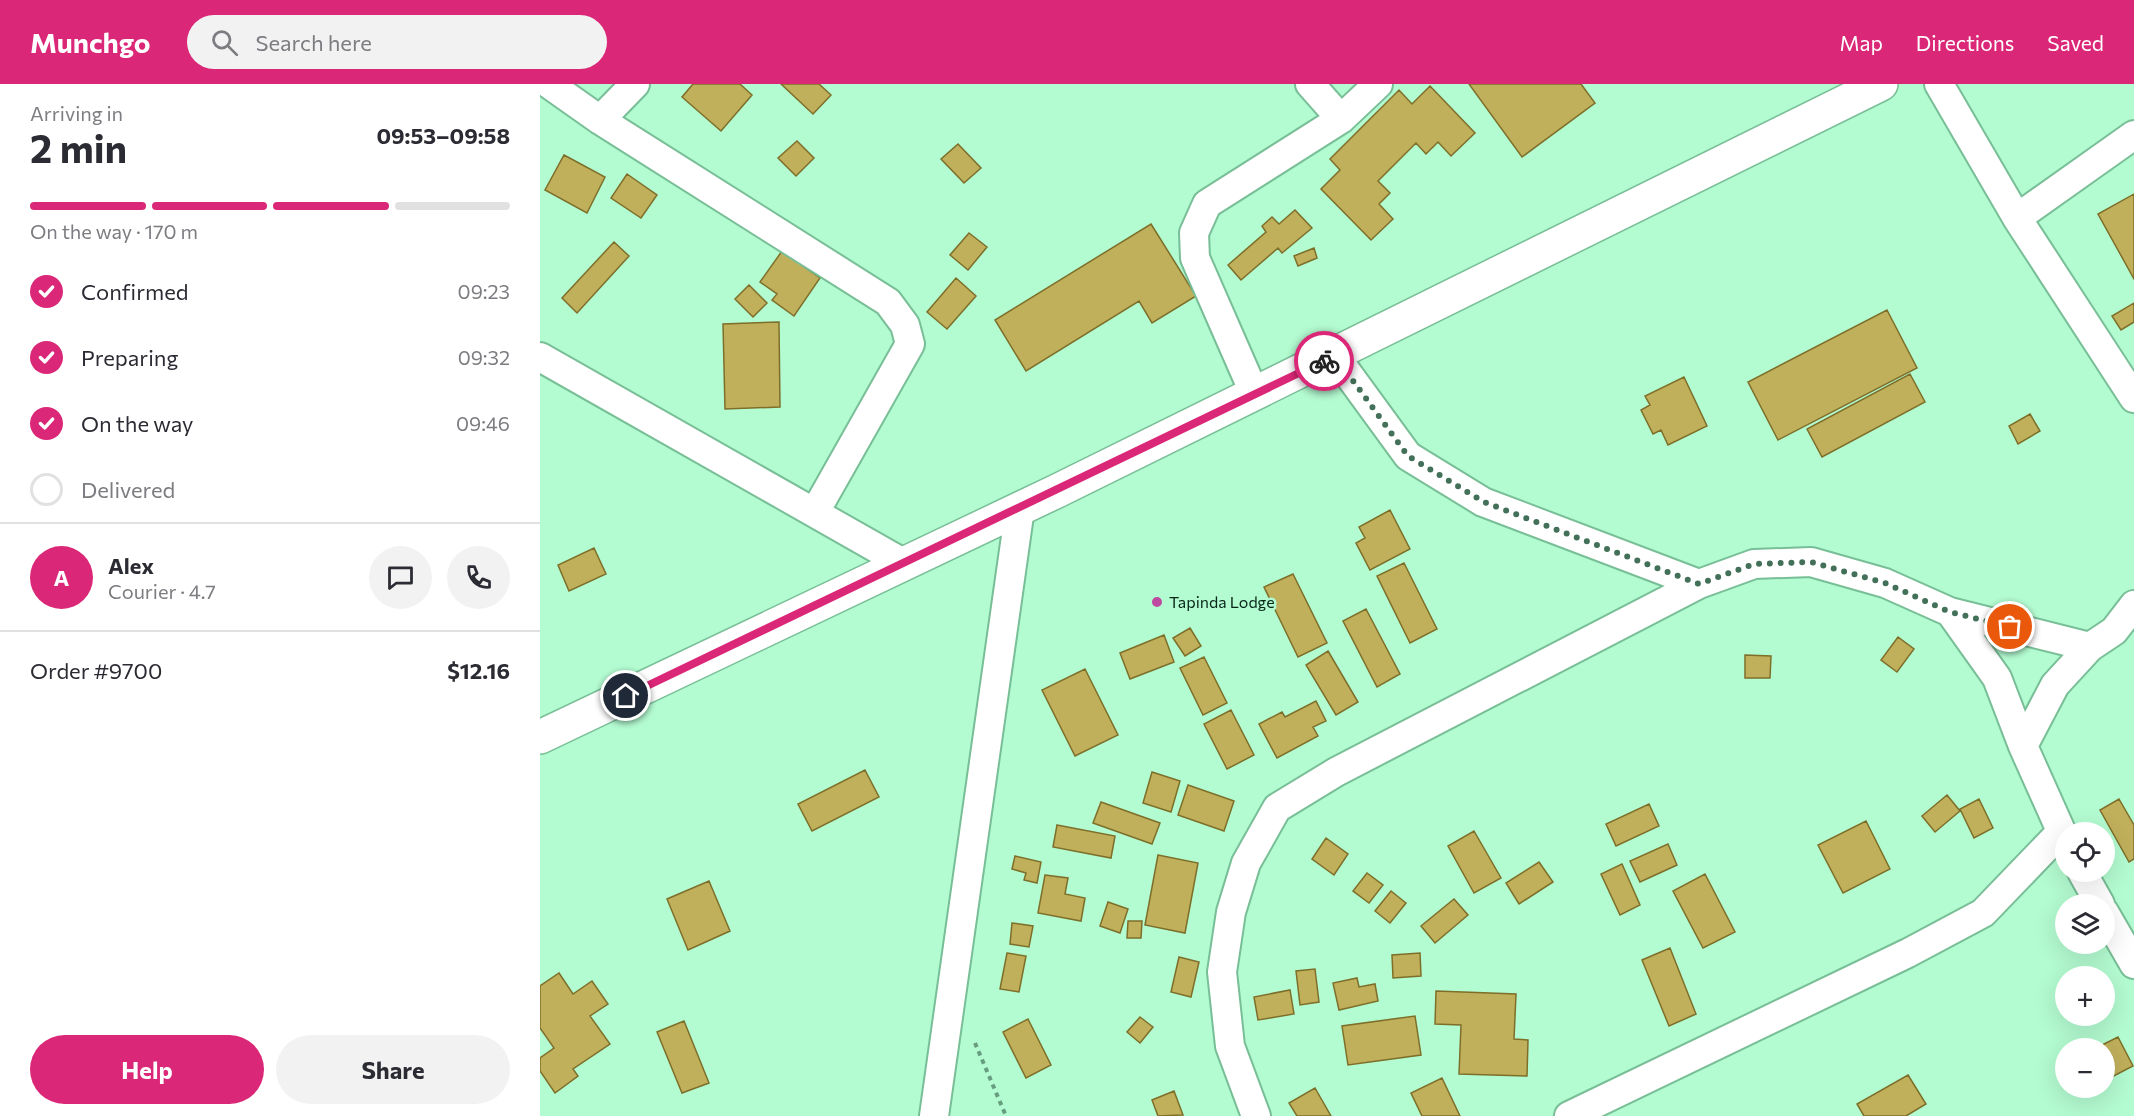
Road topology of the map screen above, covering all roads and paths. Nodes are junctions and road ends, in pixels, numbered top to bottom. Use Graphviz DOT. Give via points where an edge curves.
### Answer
graph roads {
  1 [pos="549,84"];
  2 [pos="635,84"];
  3 [pos="1310,84"];
  4 [pos="1378,84"];
  5 [pos="1881,84"];
  6 [pos="1939,84"];
  7 [pos="1341,119"];
  8 [pos="600,120"];
  9 [pos="2134,135"];
  10 [pos="2017,218"];
  11 [pos="1335,356"];
  12 [pos="540,357"];
  13 [pos="1255,395"];
  14 [pos="2134,398"];
  15 [pos="1020,508"];
  16 [pos="815,513"];
  17 [pos="903,562"];
  18 [pos="1699,584"];
  19 [pos="2134,606"];
  20 [pos="1950,612"];
  21 [pos="2124,631"];
  22 [pos="2090,647"];
  23 [pos="540,737"];
  24 [pos="2023,746"];
  25 [pos="2056,822"];
  26 [pos="2055,846"];
  27 [pos="2115,931"];
  28 [pos="2134,964"];
  29 [pos="974,1041"];
  30 [pos="934,1116"];
  31 [pos="1006,1116"];
  32 [pos="1256,1116"];
  33 [pos="1569,1116"];
  1 -- 8 [label="street"];
  2 -- 8 [label="street"];
  3 -- 7 [label="street"];
  4 -- 7 [label="street"];
  5 -- 11 [label="street"];
  6 -- 10 [label="street"];
  7 -- 13 [label="street" via="1207,204 1194,232 1195,258"];
  8 -- 16 [label="street" via="888,302 905,325 910,344"];
  9 -- 10 [label="street"];
  10 -- 14 [label="street"];
  11 -- 13 [label="street"];
  11 -- 18 [label="street" via="1408,456 1484,502"];
  12 -- 16 [label="street"];
  13 -- 15 [label="street"];
  15 -- 17 [label="street"];
  15 -- 30 [label="street"];
  16 -- 17 [label="street"];
  17 -- 23 [label="street"];
  18 -- 20 [label="street" via="1754,564 1811,562 1885,583"];
  18 -- 32 [label="street" via="1336,772 1277,808 1246,863 1232,912 1222,972 1230,1046"];
  19 -- 21 [label="street"];
  20 -- 22 [label="street"];
  20 -- 24 [label="street" via="1997,678"];
  21 -- 22 [label="street"];
  22 -- 24 [label="street" via="2055,685"];
  24 -- 25 [label="street"];
  26 -- 33 [label="street" via="1983,913"];
  27 -- 28 [label="street"];
  29 -- 31 [label="path"];
}
